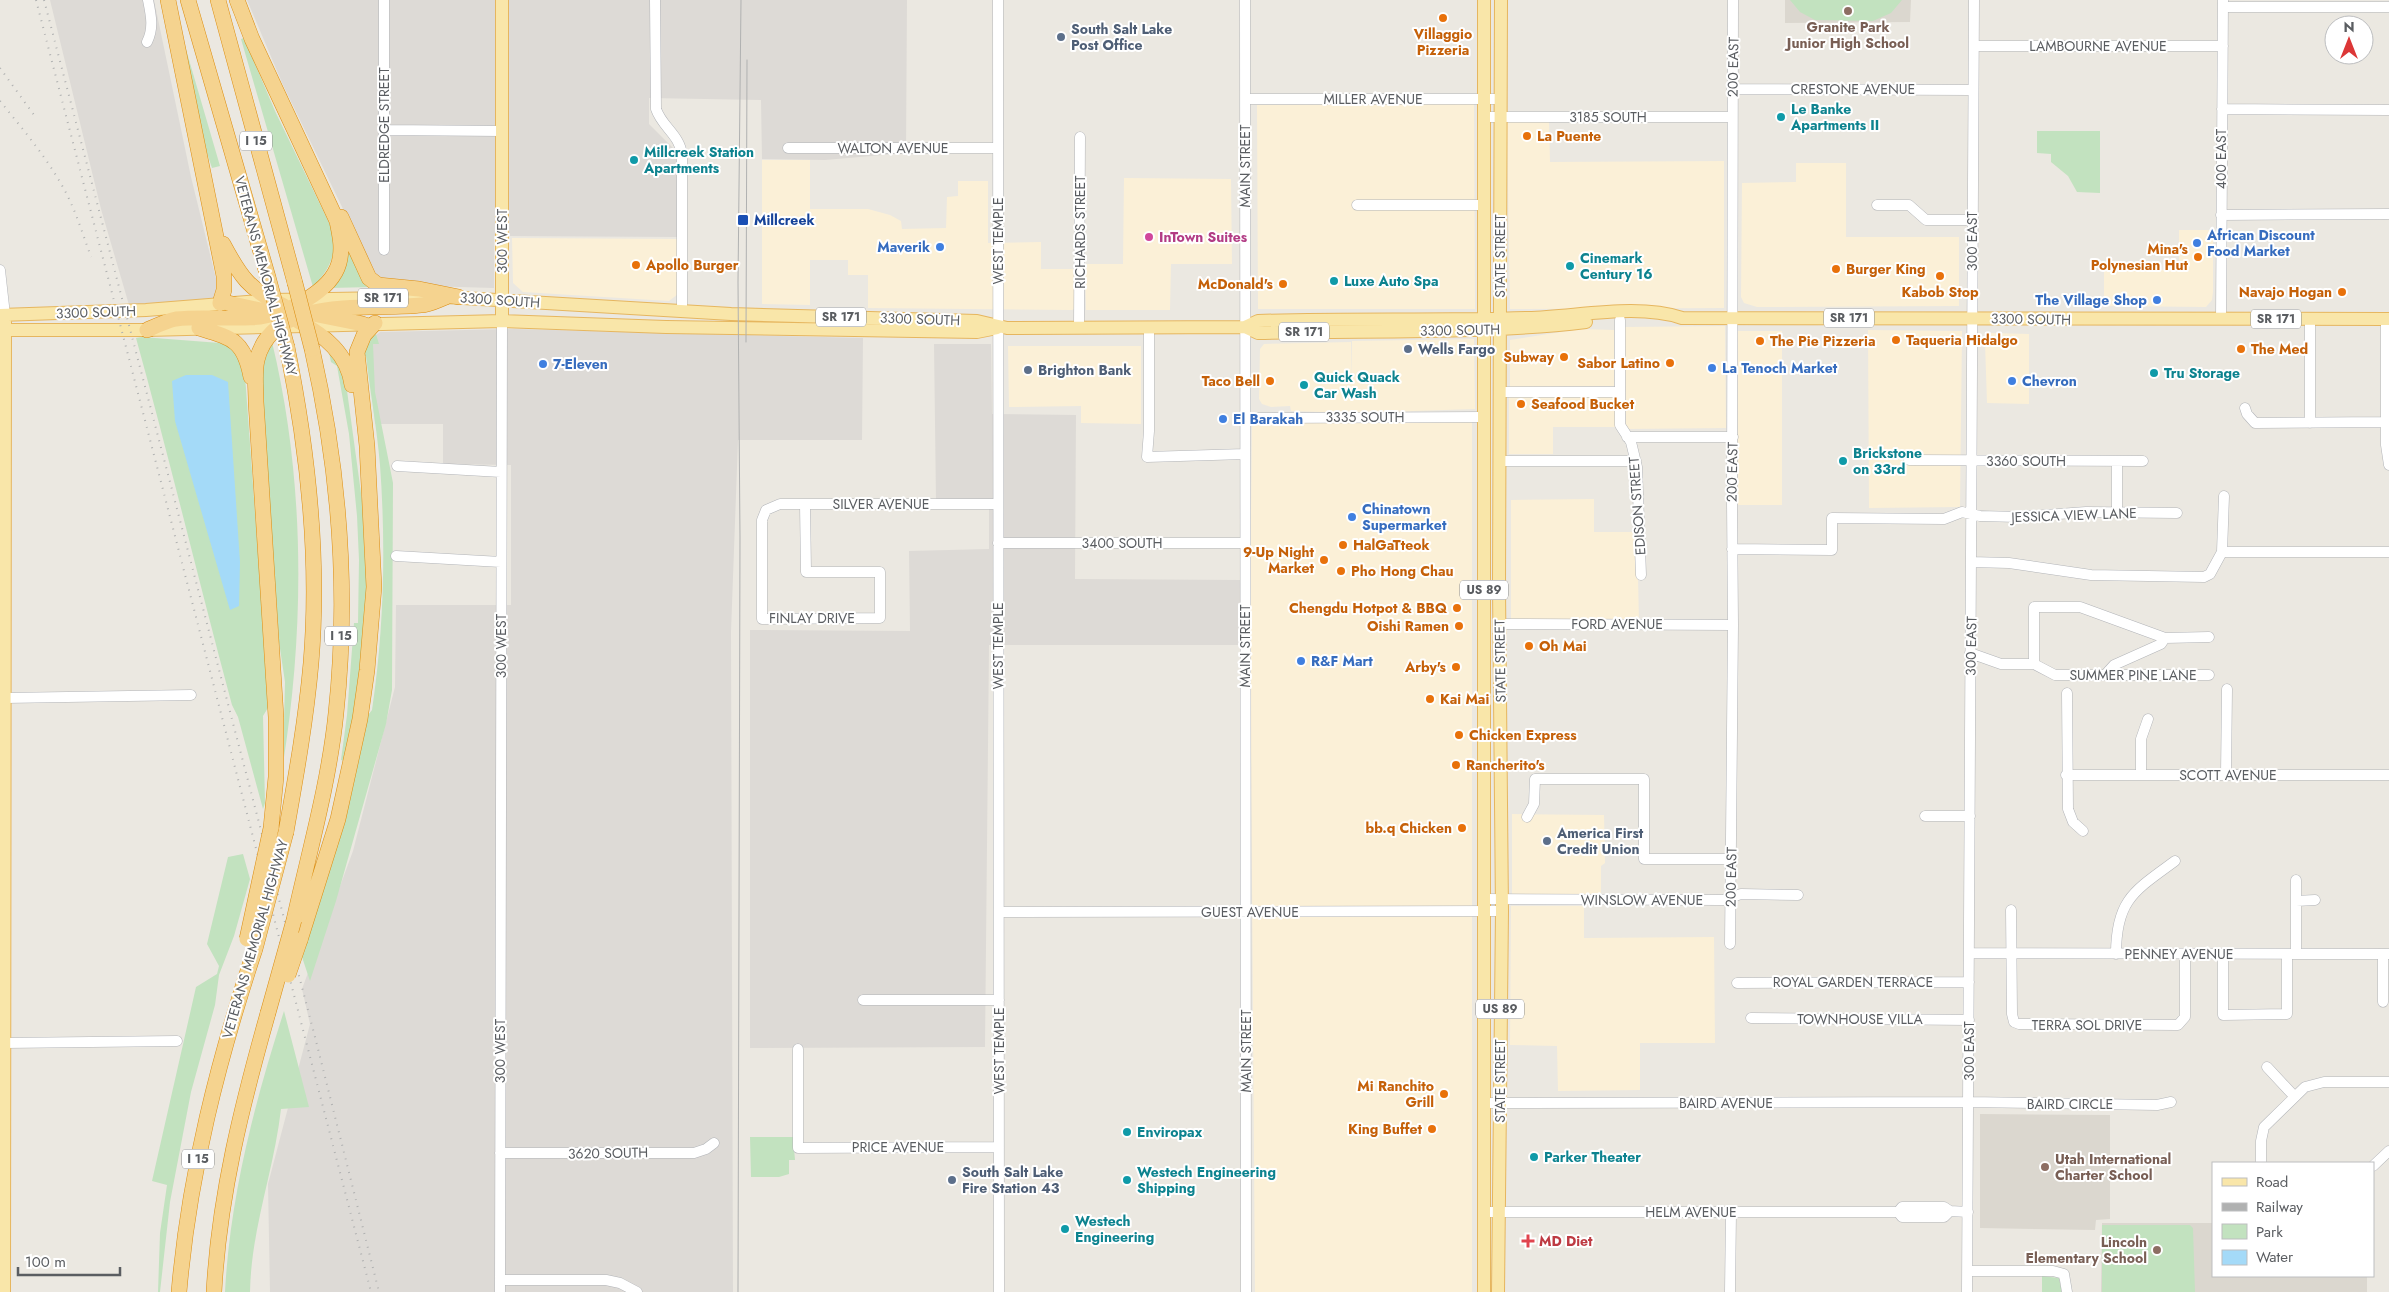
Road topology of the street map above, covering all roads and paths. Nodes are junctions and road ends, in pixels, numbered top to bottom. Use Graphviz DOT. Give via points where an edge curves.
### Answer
graph roads {
  1 [pos="148,0"];
  2 [pos="168,0"];
  3 [pos="188,0"];
  4 [pos="218,0"];
  5 [pos="237,0"];
  6 [pos="384,0"];
  7 [pos="502,0"];
  8 [pos="655,0"];
  9 [pos="998,0"];
  10 [pos="1245,0"];
  11 [pos="1484,0"];
  12 [pos="1501,0"];
  13 [pos="1733,0"];
  14 [pos="1974,0"];
  15 [pos="2224,4"];
  16 [pos="2389,7"];
  17 [pos="148,42"];
  18 [pos="1974,46"];
  19 [pos="2223,46"];
  20 [pos="1732,89"];
  21 [pos="1973,90"];
  22 [pos="1245,99"];
  23 [pos="1484,99"];
  24 [pos="1501,99"];
  25 [pos="2222,109"];
  26 [pos="2389,110"];
  27 [pos="1484,117"];
  28 [pos="1501,117"];
  29 [pos="1732,117"];
  30 [pos="384,130"];
  31 [pos="502,131"];
  32 [pos="1080,136"];
  33 [pos="788,148"];
  34 [pos="998,148"];
  35 [pos="316,174"];
  36 [pos="1357,205"];
  37 [pos="1484,205"];
  38 [pos="1877,205"];
  39 [pos="2389,214"];
  40 [pos="2221,215"];
  41 [pos="1973,220"];
  42 [pos="216,232"];
  43 [pos="384,250"];
  44 [pos="0,270"];
  45 [pos="453,297"];
  46 [pos="502,300"];
  47 [pos="224,303"];
  48 [pos="682,311"];
  49 [pos="292,313"];
  50 [pos="2,315"];
  51 [pos="1674,316"];
  52 [pos="1732,318"];
  53 [pos="1972,318"];
  54 [pos="2221,319"];
  55 [pos="2310,319"];
  56 [pos="2388,319"];
  57 [pos="1620,320"];
  58 [pos="502,321"];
  59 [pos="369,324"];
  60 [pos="1500,324"];
  61 [pos="1484,325"];
  62 [pos="651,327"];
  63 [pos="999,327"];
  64 [pos="1149,327"];
  65 [pos="1245,327"];
  66 [pos="199,328"];
  67 [pos="1079,328"];
  68 [pos="3,330"];
  69 [pos="147,330"];
  70 [pos="1500,392"];
  71 [pos="1620,392"];
  72 [pos="256,402"];
  73 [pos="2245,408"];
  74 [pos="1484,417"];
  75 [pos="1245,418"];
  76 [pos="2385,422"];
  77 [pos="2310,423"];
  78 [pos="1627,437"];
  79 [pos="1733,437"];
  80 [pos="1245,454"];
  81 [pos="1909,460"];
  82 [pos="1500,461"];
  83 [pos="1636,461"];
  84 [pos="1971,461"];
  85 [pos="2116,461"];
  86 [pos="2142,461"];
  87 [pos="2388,465"];
  88 [pos="396,466"];
  89 [pos="501,472"];
  90 [pos="2224,496"];
  91 [pos="805,504"];
  92 [pos="998,504"];
  93 [pos="370,505"];
  94 [pos="766,510"];
  95 [pos="2117,512"];
  96 [pos="2177,513"];
  97 [pos="1971,516"];
  98 [pos="998,543"];
  99 [pos="1245,543"];
  100 [pos="1732,549"];
  101 [pos="2222,552"];
  102 [pos="2389,552"];
  103 [pos="396,556"];
  104 [pos="501,562"];
  105 [pos="1971,562"];
  106 [pos="1641,575"];
  107 [pos="1500,624"];
  108 [pos="1733,625"];
  109 [pos="2209,637"];
  110 [pos="2165,638"];
  111 [pos="1970,653"];
  112 [pos="2034,664"];
  113 [pos="2105,675"];
  114 [pos="2210,675"];
  115 [pos="2226,689"];
  116 [pos="2067,693"];
  117 [pos="191,696"];
  118 [pos="5,698"];
  119 [pos="2148,719"];
  120 [pos="2066,775"];
  121 [pos="2141,775"];
  122 [pos="2226,775"];
  123 [pos="2389,775"];
  124 [pos="1925,816"];
  125 [pos="1970,816"];
  126 [pos="1527,817"];
  127 [pos="2083,831"];
  128 [pos="1732,859"];
  129 [pos="2174,861"];
  130 [pos="2296,880"];
  131 [pos="1798,895"];
  132 [pos="1730,898"];
  133 [pos="2315,900"];
  134 [pos="2296,901"];
  135 [pos="1484,905"];
  136 [pos="1501,905"];
  137 [pos="2011,910"];
  138 [pos="999,912"];
  139 [pos="1246,912"];
  140 [pos="251,944"];
  141 [pos="1730,944"];
  142 [pos="1969,953"];
  143 [pos="2012,954"];
  144 [pos="2116,954"];
  145 [pos="2185,954"];
  146 [pos="2223,954"];
  147 [pos="2292,954"];
  148 [pos="2386,954"];
  149 [pos="2,955"];
  150 [pos="1969,982"];
  151 [pos="1737,983"];
  152 [pos="863,1000"];
  153 [pos="999,1000"];
  154 [pos="2383,1002"];
  155 [pos="271,1013"];
  156 [pos="1751,1018"];
  157 [pos="1970,1020"];
  158 [pos="177,1041"];
  159 [pos="5,1044"];
  160 [pos="798,1049"];
  161 [pos="2267,1067"];
  162 [pos="2389,1082"];
  163 [pos="2294,1096"];
  164 [pos="1969,1102"];
  165 [pos="2170,1102"];
  166 [pos="1484,1103"];
  167 [pos="1500,1103"];
  168 [pos="714,1143"];
  169 [pos="2,1144"];
  170 [pos="999,1147"];
  171 [pos="2389,1151"];
  172 [pos="500,1153"];
  173 [pos="2261,1162"];
  174 [pos="2374,1165"];
  175 [pos="1484,1212"];
  176 [pos="1499,1212"];
  177 [pos="1731,1212"];
  178 [pos="1968,1212"];
  179 [pos="1967,1272"];
  180 [pos="500,1280"];
  181 [pos="4,1292"];
  182 [pos="179,1292"];
  183 [pos="214,1292"];
  184 [pos="500,1292"];
  185 [pos="637,1292"];
  186 [pos="999,1292"];
  187 [pos="1246,1292"];
  188 [pos="1484,1292"];
  189 [pos="1498,1292"];
  190 [pos="1730,1292"];
  191 [pos="1967,1292"];
  192 [pos="2067,1292"];
  1 -- 17 [label="street" via="152,24"];
  2 -- 42 [label="highway"];
  3 -- 140 [label="highway, VETERANS MEMORIAL HIGHWAY / I 15, bridge" via="287,347 307,466 314,567 309,681 299,760 286,832"];
  4 -- 155 [label="highway, VETERANS MEMORIAL HIGHWAY / I 15, bridge" via="327,414 340,564 341,640 336,714 322,797"];
  5 -- 35 [label="highway" via="252,40"];
  6 -- 30 [label="street, ELDREDGE STREET"];
  7 -- 31 [label="main road, 300 WEST"];
  8 -- 48 [label="street" via="656,109 662,122 680,143 682,155"];
  9 -- 34 [label="street, WEST TEMPLE"];
  10 -- 22 [label="street, MAIN STREET"];
  11 -- 23 [label="main road, STATE STREET / US 89"];
  12 -- 24 [label="main road, STATE STREET / US 89"];
  13 -- 20 [label="street, 200 EAST"];
  14 -- 18 [label="street, 300 EAST"];
  15 -- 16 [label="street"];
  15 -- 19 [label="street, 400 EAST"];
  18 -- 19 [label="street, LAMBOURNE AVENUE"];
  18 -- 21 [label="street, 300 EAST"];
  19 -- 25 [label="street, 400 EAST"];
  20 -- 21 [label="street, CRESTONE AVENUE"];
  20 -- 29 [label="street, 200 EAST"];
  21 -- 41 [label="street, 300 EAST"];
  22 -- 23 [label="street, MILLER AVENUE"];
  22 -- 65 [label="street, MAIN STREET"];
  23 -- 24 [label="street, MILLER AVENUE"];
  23 -- 27 [label="main road, STATE STREET / US 89"];
  24 -- 28 [label="main road, STATE STREET / US 89"];
  25 -- 26 [label="street"];
  25 -- 40 [label="street, 400 EAST"];
  27 -- 28 [label="street, 3185 SOUTH"];
  27 -- 37 [label="main road, STATE STREET / US 89"];
  28 -- 29 [label="street, 3185 SOUTH"];
  28 -- 60 [label="main road, STATE STREET / US 89"];
  29 -- 52 [label="street, 200 EAST"];
  30 -- 31 [label="street"];
  30 -- 43 [label="street, ELDREDGE STREET"];
  31 -- 46 [label="main road, 300 WEST"];
  32 -- 67 [label="street, RICHARDS STREET"];
  33 -- 34 [label="street, WALTON AVENUE"];
  34 -- 63 [label="street, WEST TEMPLE"];
  35 -- 45 [label="highway" via="349,232 369,278 380,287 419,289"];
  35 -- 49 [label="highway" via="337,221 342,245 339,265 323,286"];
  36 -- 37 [label="street"];
  37 -- 61 [label="main road, STATE STREET / US 89"];
  38 -- 41 [label="street" via="1910,205 1926,220"];
  39 -- 40 [label="street"];
  40 -- 54 [label="street, 400 EAST"];
  41 -- 53 [label="street, 300 EAST"];
  42 -- 47 [label="highway" via="224,276"];
  42 -- 49 [label="highway" via="242,278 256,291"];
  44 -- 50 [label="street"];
  45 -- 46 [label="main road, 3300 SOUTH / SR 171"];
  45 -- 49 [label="highway" via="423,305"];
  46 -- 48 [label="main road, 3300 SOUTH / SR 171"];
  46 -- 58 [label="main road, 300 WEST"];
  47 -- 49 [label="highway"];
  47 -- 50 [label="main road, 3300 SOUTH" via="146,310"];
  48 -- 62 [label="main road" via="679,316"];
  48 -- 63 [label="main road, 3300 SOUTH / SR 171" via="977,321"];
  49 -- 59 [label="highway"];
  49 -- 66 [label="main road, 3300 SOUTH"];
  49 -- 69 [label="highway" via="174,320"];
  49 -- 72 [label="highway" via="268,338 260,352 256,369"];
  49 -- 93 [label="highway" via="331,343 348,368"];
  50 -- 68 [label="main road"];
  51 -- 52 [label="main road, 3300 SOUTH / SR 171"];
  51 -- 57 [label="main road, 3300 SOUTH / SR 171"];
  51 -- 60 [label="main road, 3300 SOUTH / SR 171" via="1667,312 1621,312"];
  52 -- 53 [label="main road, 3300 SOUTH / SR 171"];
  52 -- 79 [label="street, 200 EAST"];
  53 -- 54 [label="main road, 3300 SOUTH / SR 171"];
  53 -- 84 [label="street, 300 EAST"];
  54 -- 55 [label="main road, 3300 SOUTH / SR 171"];
  55 -- 56 [label="main road, 3300 SOUTH / SR 171"];
  55 -- 77 [label="street"];
  56 -- 76 [label="street"];
  57 -- 60 [label="main road, 3300 SOUTH / SR 171"];
  57 -- 71 [label="street, EDISON STREET"];
  58 -- 59 [label="main road, 3300 SOUTH / SR 171"];
  58 -- 62 [label="main road, 3300 SOUTH / SR 171"];
  58 -- 89 [label="street, 300 WEST"];
  59 -- 93 [label="highway" via="357,352"];
  60 -- 61 [label="main road, 3300 SOUTH / SR 171"];
  60 -- 70 [label="main road, STATE STREET / US 89"];
  61 -- 65 [label="main road, 3300 SOUTH / SR 171" via="1258,333"];
  61 -- 74 [label="main road, STATE STREET / US 89"];
  62 -- 63 [label="main road, 3300 SOUTH / SR 171" via="977,332"];
  63 -- 67 [label="main road, 3300 SOUTH / SR 171"];
  63 -- 92 [label="street, WEST TEMPLE"];
  64 -- 65 [label="main road, 3300 SOUTH / SR 171"];
  64 -- 67 [label="main road, 3300 SOUTH / SR 171"];
  64 -- 80 [label="street" via="1147,457"];
  65 -- 75 [label="street, MAIN STREET"];
  66 -- 69 [label="main road, 3300 SOUTH"];
  66 -- 72 [label="highway" via="230,338 240,345 246,356"];
  68 -- 69 [label="main road, 3300 SOUTH"];
  68 -- 118 [label="main road"];
  70 -- 71 [label="street"];
  70 -- 82 [label="main road, STATE STREET / US 89"];
  71 -- 78 [label="street, EDISON STREET" via="1620,425"];
  72 -- 140 [label="highway, bridge" via="276,717 276,777"];
  73 -- 77 [label="street" via="2255,423"];
  74 -- 75 [label="street, 3335 SOUTH"];
  74 -- 135 [label="main road, STATE STREET / US 89"];
  75 -- 80 [label="street, MAIN STREET"];
  76 -- 77 [label="street"];
  76 -- 87 [label="street"];
  78 -- 79 [label="street"];
  78 -- 83 [label="street, EDISON STREET"];
  79 -- 100 [label="street, 200 EAST"];
  80 -- 99 [label="street, MAIN STREET"];
  81 -- 84 [label="street, 3360 SOUTH"];
  82 -- 83 [label="street"];
  82 -- 107 [label="main road, STATE STREET / US 89"];
  83 -- 106 [label="street, EDISON STREET"];
  84 -- 85 [label="street, 3360 SOUTH"];
  84 -- 97 [label="street, 300 EAST"];
  85 -- 86 [label="street, 3360 SOUTH"];
  85 -- 95 [label="street"];
  88 -- 89 [label="street"];
  89 -- 104 [label="street, 300 WEST"];
  90 -- 101 [label="street"];
  91 -- 92 [label="street, SILVER AVENUE"];
  91 -- 94 [label="street, SILVER AVENUE" via="780,504"];
  91 -- 94 [label="street, FINLAY DRIVE" via="806,572 880,572 880,618 762,619 762,520"];
  92 -- 98 [label="street, WEST TEMPLE"];
  93 -- 155 [label="highway, bridge" via="373,613 360,719 338,819 300,940"];
  95 -- 96 [label="street, JESSICA VIEW LANE"];
  95 -- 97 [label="street, JESSICA VIEW LANE" via="2080,512 2045,517"];
  97 -- 100 [label="street, JESSICA VIEW LANE" via="1962,512 1944,518 1832,518 1832,550"];
  97 -- 105 [label="street, 300 EAST"];
  98 -- 99 [label="street, 3400 SOUTH"];
  98 -- 138 [label="street, WEST TEMPLE"];
  99 -- 139 [label="street, MAIN STREET"];
  100 -- 108 [label="street, 200 EAST"];
  101 -- 102 [label="street"];
  101 -- 105 [label="street" via="2210,574 2204,577 2091,575 2009,563"];
  103 -- 104 [label="street"];
  104 -- 172 [label="street, 300 WEST"];
  105 -- 111 [label="street, 300 EAST"];
  107 -- 108 [label="street, FORD AVENUE"];
  107 -- 136 [label="main road, STATE STREET / US 89"];
  108 -- 128 [label="street, 200 EAST"];
  109 -- 110 [label="street"];
  110 -- 112 [label="street" via="2080,607 2034,607"];
  110 -- 113 [label="street" via="2161,644 2114,665"];
  111 -- 112 [label="street, SUMMER PINE LANE" via="2001,664"];
  111 -- 125 [label="street, 300 EAST"];
  112 -- 113 [label="street, SUMMER PINE LANE" via="2055,675"];
  113 -- 114 [label="street, SUMMER PINE LANE"];
  115 -- 122 [label="street"];
  116 -- 120 [label="street"];
  117 -- 118 [label="street"];
  118 -- 149 [label="main road"];
  119 -- 121 [label="street" via="2141,739"];
  120 -- 121 [label="street, SCOTT AVENUE"];
  120 -- 127 [label="street" via="2068,809 2073,822"];
  121 -- 122 [label="street, SCOTT AVENUE"];
  122 -- 123 [label="street, SCOTT AVENUE"];
  124 -- 125 [label="street"];
  125 -- 142 [label="street, 300 EAST"];
  126 -- 128 [label="street" via="1534,804 1535,779 1644,779 1644,859"];
  128 -- 132 [label="street, 200 EAST"];
  129 -- 144 [label="street" via="2139,888 2125,904 2117,926"];
  130 -- 134 [label="street"];
  131 -- 132 [label="street, WINSLOW AVENUE" via="1741,894"];
  132 -- 136 [label="street, WINSLOW AVENUE"];
  132 -- 141 [label="street, 200 EAST"];
  133 -- 134 [label="street"];
  134 -- 147 [label="street"];
  135 -- 136 [label="street, WINSLOW AVENUE"];
  135 -- 139 [label="street, GUEST AVENUE"];
  135 -- 166 [label="main road, STATE STREET / US 89"];
  136 -- 167 [label="main road, STATE STREET / US 89"];
  137 -- 143 [label="street, TERRA SOL DRIVE"];
  138 -- 139 [label="street, GUEST AVENUE"];
  138 -- 153 [label="street, WEST TEMPLE"];
  139 -- 187 [label="street, MAIN STREET"];
  140 -- 182 [label="highway, VETERANS MEMORIAL HIGHWAY / I 15" via="192,1184"];
  142 -- 143 [label="street, PENNEY AVENUE"];
  142 -- 150 [label="street, 300 EAST"];
  143 -- 144 [label="street, PENNEY AVENUE"];
  143 -- 145 [label="street, TERRA SOL DRIVE" via="2014,1022 2172,1025 2182,1022 2185,1010"];
  144 -- 145 [label="street, PENNEY AVENUE"];
  145 -- 146 [label="street, PENNEY AVENUE"];
  146 -- 147 [label="street, PENNEY AVENUE"];
  146 -- 147 [label="street" via="2223,1015 2287,1014"];
  147 -- 148 [label="street, PENNEY AVENUE"];
  148 -- 154 [label="street"];
  149 -- 159 [label="main road"];
  150 -- 151 [label="street, ROYAL GARDEN TERRACE"];
  150 -- 157 [label="street, 300 EAST"];
  152 -- 153 [label="street"];
  153 -- 170 [label="street, WEST TEMPLE"];
  155 -- 183 [label="highway, VETERANS MEMORIAL HIGHWAY / I 15" via="258,1048 226,1182"];
  156 -- 157 [label="street, TOWNHOUSE VILLA"];
  157 -- 164 [label="street, 300 EAST"];
  158 -- 159 [label="street"];
  159 -- 169 [label="main road"];
  160 -- 170 [label="street, PRICE AVENUE" via="798,1148"];
  161 -- 163 [label="street"];
  162 -- 163 [label="street" via="2315,1083"];
  163 -- 173 [label="street" via="2264,1127"];
  164 -- 165 [label="street, BAIRD CIRCLE" via="2156,1105"];
  164 -- 167 [label="street, BAIRD AVENUE"];
  164 -- 178 [label="street, 300 EAST"];
  166 -- 167 [label="street, BAIRD AVENUE"];
  166 -- 175 [label="main road, STATE STREET / US 89"];
  167 -- 176 [label="main road, STATE STREET / US 89"];
  168 -- 172 [label="street, 3620 SOUTH" via="694,1152"];
  169 -- 181 [label="main road"];
  170 -- 186 [label="street, WEST TEMPLE"];
  171 -- 174 [label="street"];
  172 -- 180 [label="street, 300 WEST"];
  175 -- 176 [label="street, HELM AVENUE"];
  175 -- 188 [label="main road, STATE STREET / US 89"];
  176 -- 177 [label="street, HELM AVENUE"];
  176 -- 189 [label="main road, STATE STREET / US 89"];
  177 -- 178 [label="street, HELM AVENUE" via="1898,1212 1902,1217 1944,1217 1950,1211"];
  177 -- 190 [label="street"];
  178 -- 179 [label="street, 300 EAST"];
  179 -- 191 [label="street, 300 EAST"];
  179 -- 192 [label="street" via="2064,1274"];
  180 -- 184 [label="street, 300 WEST"];
  180 -- 185 [label="street" via="606,1280"];
}
